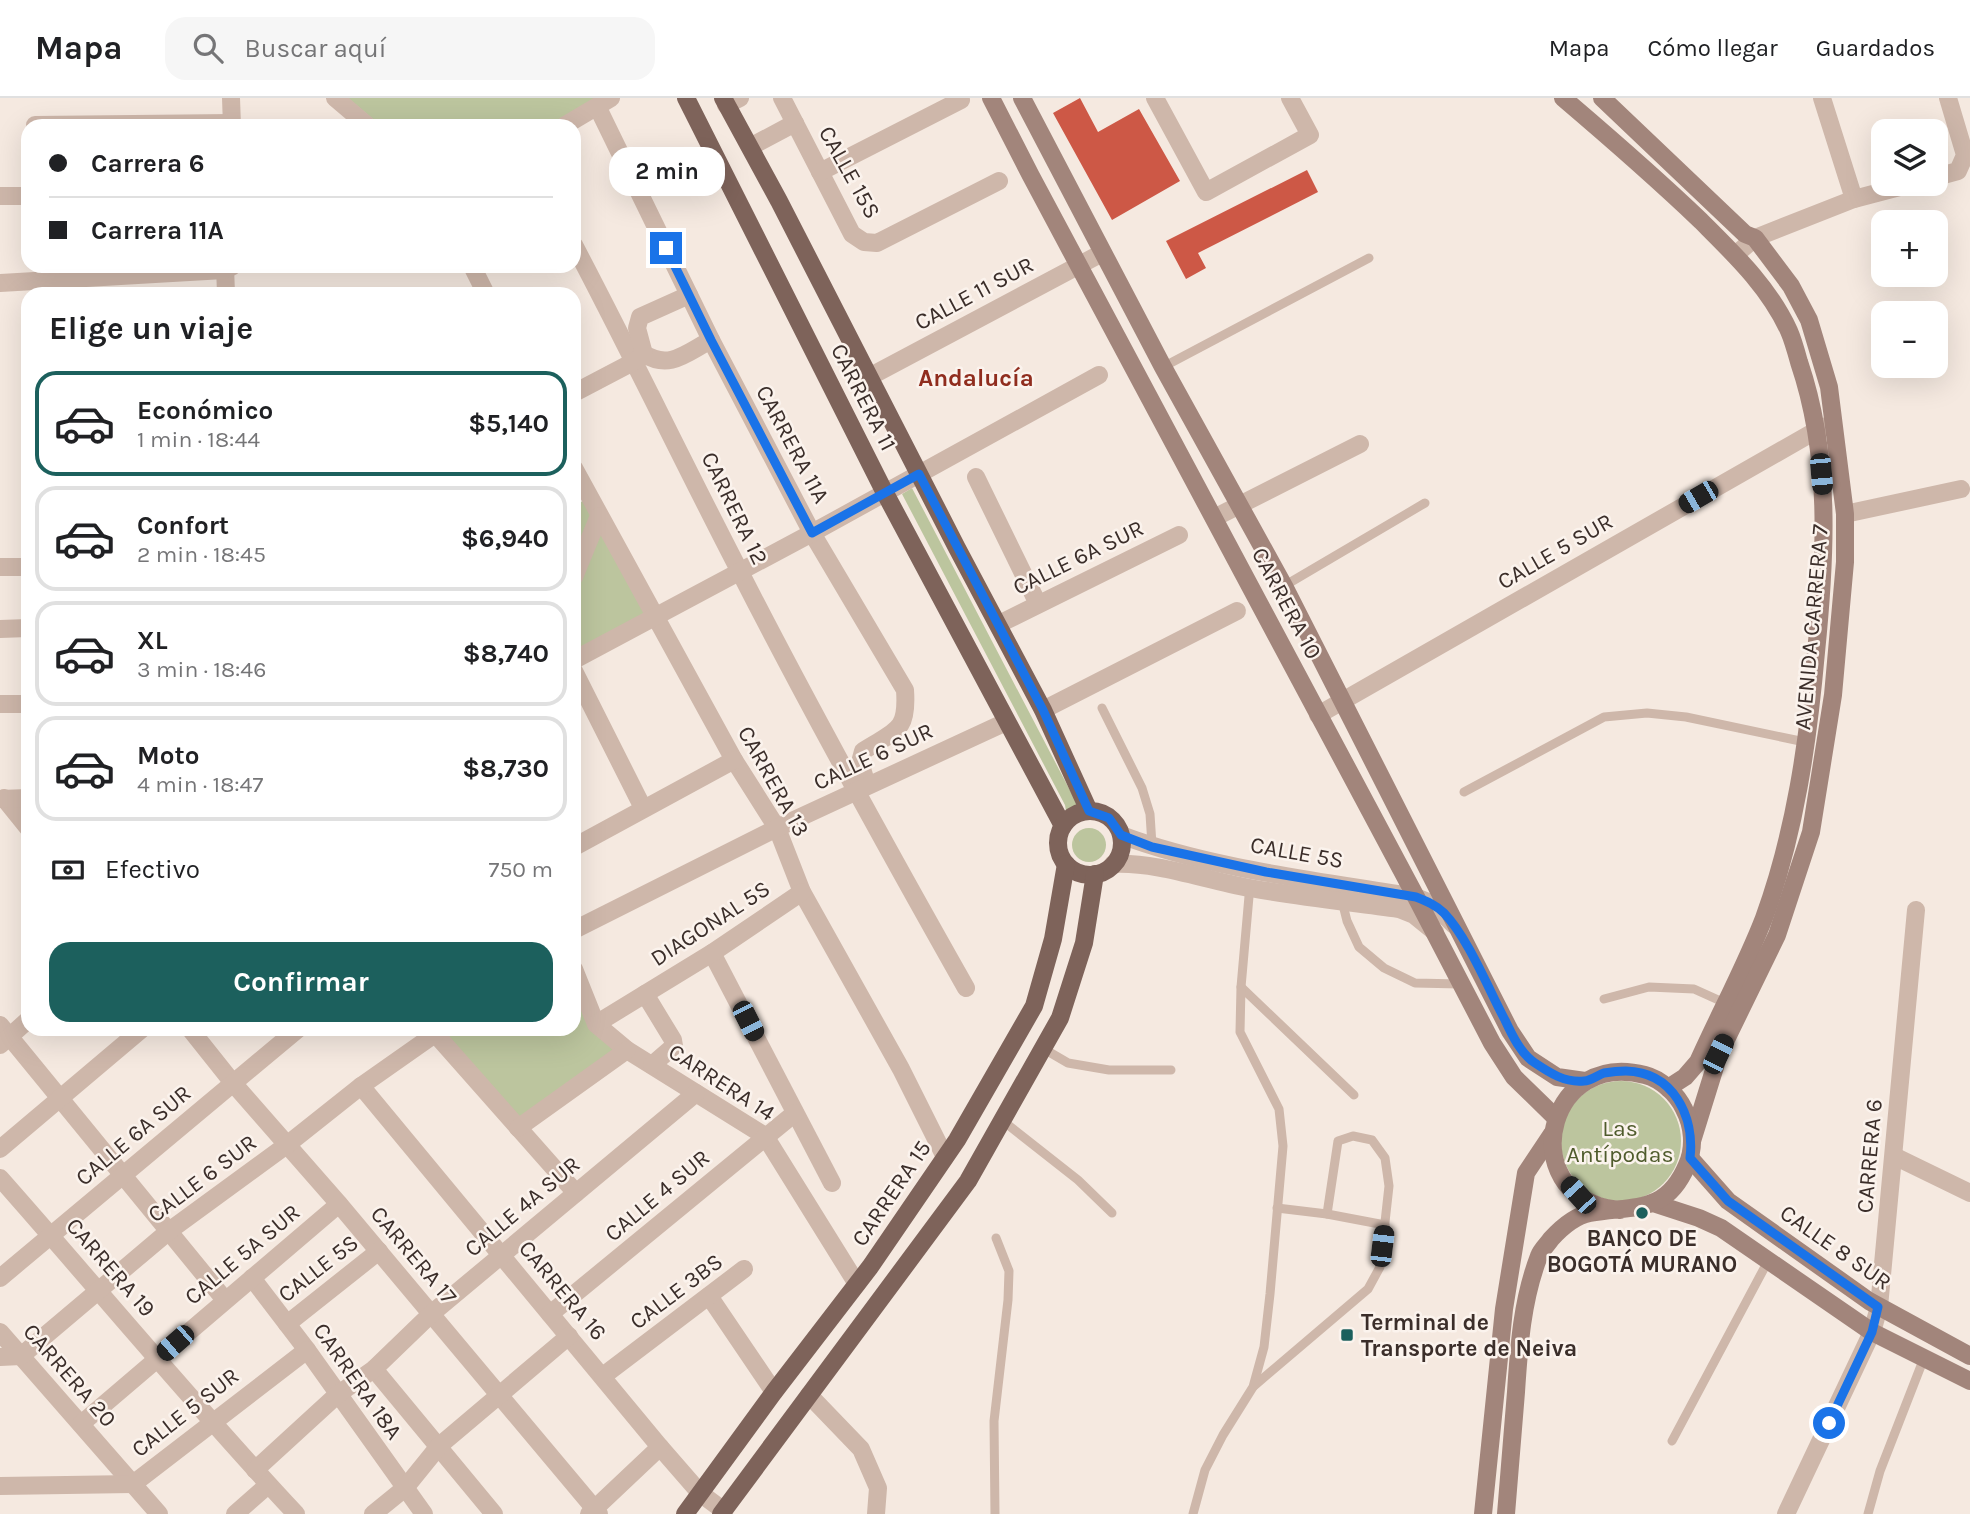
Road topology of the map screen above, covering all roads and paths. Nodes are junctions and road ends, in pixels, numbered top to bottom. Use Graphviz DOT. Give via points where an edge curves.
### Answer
graph roads {
  1 [pos="231,98"];
  2 [pos="335,98"];
  3 [pos="686,98"];
  4 [pos="782,98"];
  5 [pos="991,98"];
  6 [pos="1021,98"];
  7 [pos="1155,98"];
  8 [pos="1290,98"];
  9 [pos="1563,98"];
  10 [pos="1602,98"];
  11 [pos="1822,98"];
  12 [pos="1948,98"];
  13 [pos="730,100"];
  14 [pos="961,100"];
  15 [pos="605,103"];
  16 [pos="232,119"];
  17 [pos="360,119"];
  18 [pos="576,119"];
  19 [pos="796,124"];
  20 [pos="750,147"];
  21 [pos="820,172"];
  22 [pos="1948,174"];
  23 [pos="999,181"];
  24 [pos="1871,195"];
  25 [pos="0,196"];
  26 [pos="21,196"];
  27 [pos="1854,200"];
  28 [pos="1755,238"];
  29 [pos="1102,253"];
  30 [pos="1735,255"];
  31 [pos="581,257"];
  32 [pos="1369,258"];
  33 [pos="1078,266"];
  34 [pos="142,273"];
  35 [pos="0,283"];
  36 [pos="689,295"];
  37 [pos="711,340"];
  38 [pos="639,357"];
  39 [pos="1163,368"];
  40 [pos="1099,375"];
  41 [pos="869,377"];
  42 [pos="581,389"];
  43 [pos="1835,424"];
  44 [pos="1817,430"];
  45 [pos="1360,444"];
  46 [pos="919,474"];
  47 [pos="976,477"];
  48 [pos="1961,489"];
  49 [pos="885,493"];
  50 [pos="581,497"];
  51 [pos="1425,503"];
  52 [pos="1239,505"];
  53 [pos="1845,514"];
  54 [pos="599,516"];
  55 [pos="1214,518"];
  56 [pos="812,533"];
  57 [pos="1179,535"];
  58 [pos="581,560"];
  59 [pos="0,567"];
  60 [pos="21,567"];
  61 [pos="739,571"];
  62 [pos="1284,586"];
  63 [pos="1038,604"];
  64 [pos="1237,611"];
  65 [pos="654,617"];
  66 [pos="999,624"];
  67 [pos="21,628"];
  68 [pos="0,629"];
  69 [pos="581,656"];
  70 [pos="581,685"];
  71 [pos="1342,701"];
  72 [pos="0,704"];
  73 [pos="21,704"];
  74 [pos="1102,708"];
  75 [pos="1043,710"];
  76 [pos="1318,715"];
  77 [pos="1006,722"];
  78 [pos="1805,742"];
  79 [pos="734,760"];
  80 [pos="861,788"];
  81 [pos="1464,792"];
  82 [pos="21,798"];
  83 [pos="2,799"];
  84 [pos="643,808"];
  85 [pos="1089,811"];
  86 [pos="21,820"];
  87 [pos="1063,825"];
  88 [pos="777,828"];
  89 [pos="1121,835"];
  90 [pos="581,843"];
  91 [pos="1152,847"];
  92 [pos="1066,864"];
  93 [pos="1113,864"];
  94 [pos="1252,869"];
  95 [pos="1095,874"];
  96 [pos="1250,888"];
  97 [pos="802,892"];
  98 [pos="1416,897"];
  99 [pos="1342,901"];
  100 [pos="1916,909"];
  101 [pos="581,926"];
  102 [pos="1456,928"];
  103 [pos="1435,932"];
  104 [pos="712,953"];
  105 [pos="1460,985"];
  106 [pos="581,986"];
  107 [pos="965,988"];
  108 [pos="1241,988"];
  109 [pos="645,994"];
  110 [pos="1604,999"];
  111 [pos="1725,1003"];
  112 [pos="21,1024"];
  113 [pos="596,1024"];
  114 [pos="3,1035"];
  115 [pos="134,1036"];
  116 [pos="196,1036"];
  117 [pos="290,1036"];
  118 [pos="426,1036"];
  119 [pos="437,1036"];
  120 [pos="1044,1049"];
  121 [pos="627,1050"];
  122 [pos="653,1065"];
  123 [pos="1171,1070"];
  124 [pos="1585,1081"];
  125 [pos="233,1083"];
  126 [pos="361,1086"];
  127 [pos="1668,1088"];
  128 [pos="696,1093"];
  129 [pos="1354,1094"];
  130 [pos="60,1098"];
  131 [pos="795,1113"];
  132 [pos="1003,1121"];
  133 [pos="1554,1126"];
  134 [pos="518,1128"];
  135 [pos="765,1136"];
  136 [pos="288,1144"];
  137 [pos="0,1149"];
  138 [pos="1691,1149"];
  139 [pos="1894,1156"];
  140 [pos="945,1157"];
  141 [pos="123,1175"];
  142 [pos="0,1178"];
  143 [pos="832,1183"];
  144 [pos="576,1193"];
  145 [pos="1970,1193"];
  146 [pos="1653,1203"];
  147 [pos="340,1204"];
  148 [pos="1278,1208"];
  149 [pos="1620,1210"];
  150 [pos="1112,1213"];
  151 [pos="1327,1214"];
  152 [pos="1385,1225"];
  153 [pos="169,1231"];
  154 [pos="51,1236"];
  155 [pos="996,1238"];
  156 [pos="379,1251"];
  157 [pos="502,1255"];
  158 [pos="1768,1261"];
  159 [pos="744,1269"];
  160 [pos="0,1278"];
  161 [pos="252,1278"];
  162 [pos="857,1284"];
  163 [pos="99,1291"];
  164 [pos="709,1296"];
  165 [pos="225,1300"];
  166 [pos="1878,1307"];
  167 [pos="431,1314"];
  168 [pos="550,1314"];
  169 [pos="287,1324"];
  170 [pos="0,1332"];
  171 [pos="1872,1332"];
  172 [pos="569,1336"];
  173 [pos="307,1350"];
  174 [pos="21,1356"];
  175 [pos="1970,1356"];
  176 [pos="0,1357"];
  177 [pos="158,1358"];
  178 [pos="1924,1358"];
  179 [pos="374,1369"];
  180 [pos="603,1376"];
  181 [pos="1970,1381"];
  182 [pos="1253,1387"];
  183 [pos="774,1392"];
  184 [pos="337,1395"];
  185 [pos="500,1395"];
  186 [pos="809,1395"];
  187 [pos="211,1423"];
  188 [pos="81,1424"];
  189 [pos="1672,1441"];
  190 [pos="439,1446"];
  191 [pos="660,1447"];
  192 [pos="255,1470"];
  193 [pos="133,1484"];
  194 [pos="268,1485"];
  195 [pos="0,1486"];
  196 [pos="405,1489"];
  197 [pos="701,1493"];
  198 [pos="595,1512"];
  199 [pos="723,1512"];
  200 [pos="159,1514"];
  201 [pos="235,1514"];
  202 [pos="296,1514"];
  203 [pos="373,1514"];
  204 [pos="424,1514"];
  205 [pos="494,1514"];
  206 [pos="685,1514"];
  207 [pos="876,1514"];
  208 [pos="995,1514"];
  209 [pos="1193,1514"];
  210 [pos="1483,1514"];
  211 [pos="1506,1514"];
  212 [pos="1786,1514"];
  213 [pos="1868,1514"];
  1 -- 16 [label="street"];
  2 -- 17 [label="street"];
  3 -- 49 [label="main road, CARRERA 11"];
  4 -- 19 [label="street, CALLE 15S"];
  5 -- 33 [label="main road, CARRERA 10"];
  6 -- 29 [label="main road, CARRERA 10"];
  7 -- 8 [label="street" via="1206,192 1310,135"];
  9 -- 30 [label="main road, AVENIDA CARRERA 7" via="1647,169"];
  10 -- 28 [label="main road, AVENIDA CARRERA 7" via="1745,234"];
  11 -- 27 [label="street"];
  12 -- 22 [label="street" via="1965,155 1958,171"];
  13 -- 20 [label="main road, CARRERA 11"];
  14 -- 21 [label="street"];
  15 -- 18 [label="street"];
  15 -- 36 [label="street, CARRERA 11A"];
  19 -- 20 [label="street, CALLE 15S"];
  19 -- 21 [label="street, CALLE 15S"];
  20 -- 41 [label="main road, CARRERA 11"];
  21 -- 23 [label="street, CALLE 15S" via="852,234 877,243"];
  24 -- 27 [label="street"];
  25 -- 26 [label="street"];
  27 -- 28 [label="street"];
  28 -- 30 [label="street"];
  28 -- 43 [label="main road, AVENIDA CARRERA 7" via="1791,286 1809,320"];
  29 -- 33 [label="street, CALLE 11 SUR"];
  29 -- 39 [label="main road, CARRERA 10"];
  30 -- 44 [label="main road, AVENIDA CARRERA 7" via="1789,331"];
  31 -- 38 [label="street, CARRERA 12"];
  32 -- 39 [label="lane"];
  33 -- 41 [label="street, CALLE 11 SUR"];
  33 -- 55 [label="main road, CARRERA 10"];
  34 -- 35 [label="street"];
  36 -- 37 [label="street, CARRERA 11A"];
  36 -- 38 [label="street" via="640,317"];
  37 -- 38 [label="street" via="670,362"];
  37 -- 56 [label="street, CARRERA 11A"];
  38 -- 42 [label="street"];
  38 -- 61 [label="street, CARRERA 12"];
  39 -- 52 [label="main road, CARRERA 10"];
  40 -- 46 [label="street"];
  41 -- 46 [label="main road, CARRERA 11"];
  43 -- 44 [label="street, CALLE 5 SUR"];
  43 -- 53 [label="main road, AVENIDA CARRERA 7"];
  44 -- 71 [label="street, CALLE 5 SUR"];
  44 -- 78 [label="main road, AVENIDA CARRERA 7" via="1824,555"];
  45 -- 52 [label="street"];
  46 -- 49 [label="street"];
  46 -- 66 [label="main road, CARRERA 11"];
  47 -- 63 [label="street"];
  48 -- 53 [label="street"];
  49 -- 56 [label="street"];
  49 -- 77 [label="main road, CARRERA 11"];
  50 -- 54 [label="street, CARRERA 13"];
  51 -- 62 [label="lane"];
  52 -- 55 [label="street"];
  52 -- 62 [label="main road, CARRERA 10"];
  53 -- 138 [label="main road, AVENIDA CARRERA 7" via="1833,695 1811,832 1777,935 1718,1054"];
  54 -- 58 [label="street"];
  54 -- 65 [label="street, CARRERA 13"];
  55 -- 76 [label="main road, CARRERA 10"];
  56 -- 61 [label="street"];
  56 -- 80 [label="street, CARRERA 11A" via="905,690 906,712 899,729 863,751"];
  57 -- 63 [label="street, CALLE 6A SUR"];
  59 -- 60 [label="street"];
  61 -- 65 [label="street"];
  61 -- 80 [label="street, CARRERA 12"];
  62 -- 71 [label="main road, CARRERA 10"];
  63 -- 66 [label="street, CALLE 6A SUR"];
  64 -- 75 [label="street"];
  65 -- 69 [label="street"];
  65 -- 79 [label="street, CARRERA 13"];
  66 -- 75 [label="main road, CARRERA 11"];
  67 -- 68 [label="street"];
  70 -- 84 [label="street"];
  71 -- 76 [label="street, CALLE 5 SUR"];
  71 -- 102 [label="main road, CARRERA 10"];
  72 -- 73 [label="street"];
  74 -- 91 [label="lane" via="1142,788 1150,814"];
  75 -- 85 [label="main road, CARRERA 11"];
  76 -- 98 [label="main road, CARRERA 10"];
  77 -- 80 [label="street, CALLE 6 SUR"];
  77 -- 87 [label="main road, CARRERA 11"];
  78 -- 81 [label="lane" via="1686,717 1647,713 1604,717"];
  78 -- 111 [label="main road, AVENIDA CARRERA 7" via="1795,813 1763,919"];
  79 -- 84 [label="street"];
  79 -- 88 [label="street, CARRERA 13"];
  80 -- 88 [label="street, CALLE 6 SUR"];
  80 -- 107 [label="street, CARRERA 12"];
  82 -- 83 [label="street"];
  83 -- 86 [label="street"];
  84 -- 90 [label="street"];
  85 -- 87 [label="main road"];
  85 -- 89 [label="main road" via="1109,818"];
  87 -- 92 [label="main road" via="1058,845"];
  88 -- 97 [label="street, CARRERA 13"];
  88 -- 101 [label="street, CALLE 6 SUR"];
  89 -- 91 [label="street, CALLE 5S"];
  89 -- 93 [label="main road" via="1122,847"];
  91 -- 94 [label="street, CALLE 5S"];
  92 -- 95 [label="main road" via="1074,871"];
  92 -- 140 [label="main road, CARRERA 15" via="1053,939 1034,1006"];
  93 -- 95 [label="main road"];
  93 -- 96 [label="street, CALLE 5S" via="1161,867"];
  94 -- 96 [label="lane"];
  94 -- 98 [label="street, CALLE 5S"];
  95 -- 120 [label="main road" via="1084,943 1060,1018"];
  96 -- 99 [label="street, CALLE 5S"];
  96 -- 108 [label="lane"];
  97 -- 104 [label="street, DIAGONAL 5S"];
  97 -- 140 [label="street, CARRERA 13"];
  98 -- 102 [label="street, CALLE 5S" via="1433,904"];
  98 -- 103 [label="main road, CARRERA 10"];
  99 -- 103 [label="street, CALLE 5S" via="1399,909"];
  99 -- 105 [label="lane" via="1359,947 1384,968 1415,983"];
  100 -- 139 [label="street, CARRERA 6"];
  102 -- 124 [label="main road, CARRERA 10" via="1528,1058 1557,1077"];
  103 -- 105 [label="main road, CARRERA 10"];
  104 -- 109 [label="street, DIAGONAL 5S"];
  104 -- 131 [label="street"];
  105 -- 133 [label="main road, CARRERA 10" via="1514,1077"];
  106 -- 113 [label="street, CARRERA 14"];
  108 -- 129 [label="lane"];
  108 -- 148 [label="lane" via="1240,1032 1279,1108 1283,1146"];
  109 -- 113 [label="street"];
  109 -- 122 [label="street" via="674,1046"];
  110 -- 111 [label="lane" via="1649,987 1693,989"];
  111 -- 127 [label="main road, AVENIDA CARRERA 7" via="1698,1062"];
  112 -- 114 [label="street"];
  113 -- 121 [label="street, CARRERA 14"];
  114 -- 130 [label="street"];
  115 -- 130 [label="street"];
  116 -- 125 [label="street, CARRERA 17"];
  117 -- 125 [label="street, CALLE 6A SUR"];
  118 -- 126 [label="street, CALLE 6 SUR"];
  119 -- 134 [label="street"];
  120 -- 123 [label="lane" via="1068,1063 1109,1070"];
  120 -- 132 [label="main road"];
  121 -- 122 [label="street, CARRERA 14"];
  121 -- 134 [label="street"];
  122 -- 128 [label="street, CARRERA 14"];
  124 -- 127 [label="main road" via="1628,1071 1649,1076"];
  124 -- 133 [label="main road" via="1571,1093"];
  125 -- 136 [label="street, CARRERA 17"];
  125 -- 141 [label="street, CALLE 6A SUR"];
  126 -- 136 [label="street, CALLE 6 SUR"];
  126 -- 157 [label="street, CARRERA 16"];
  127 -- 138 [label="main road" via="1684,1108"];
  128 -- 135 [label="street, CARRERA 14"];
  128 -- 144 [label="street, CALLE 4A SUR"];
  130 -- 137 [label="street"];
  130 -- 141 [label="street"];
  131 -- 135 [label="street, CALLE 4 SUR"];
  131 -- 143 [label="street"];
  132 -- 150 [label="lane"];
  132 -- 186 [label="main road" via="968,1181"];
  133 -- 149 [label="main road" via="1554,1157 1563,1178 1578,1195 1597,1206"];
  133 -- 210 [label="main road" via="1526,1173 1504,1310"];
  134 -- 144 [label="street"];
  135 -- 162 [label="street, CARRERA 14"];
  135 -- 168 [label="street, CALLE 4 SUR"];
  136 -- 147 [label="street, CARRERA 17"];
  136 -- 153 [label="street, CALLE 6 SUR"];
  138 -- 146 [label="main road" via="1682,1176 1670,1192"];
  138 -- 166 [label="main road, CALLE 8 SUR" via="1728,1201"];
  139 -- 145 [label="street"];
  139 -- 166 [label="street, CARRERA 6"];
  140 -- 162 [label="main road, CARRERA 15"];
  141 -- 153 [label="street"];
  141 -- 154 [label="street, CALLE 6A SUR"];
  142 -- 154 [label="street, CARRERA 19"];
  144 -- 157 [label="street, CALLE 4A SUR"];
  146 -- 149 [label="main road"];
  146 -- 158 [label="main road" via="1721,1228"];
  147 -- 156 [label="street, CARRERA 17"];
  147 -- 161 [label="street, CALLE 5A SUR"];
  148 -- 151 [label="lane"];
  148 -- 182 [label="lane" via="1264,1347"];
  149 -- 211 [label="main road" via="1587,1213 1563,1226 1539,1253 1521,1328"];
  151 -- 152 [label="lane"];
  151 -- 152 [label="lane" via="1338,1141 1353,1136 1372,1140 1385,1158 1389,1186"];
  152 -- 182 [label="lane" via="1380,1267 1368,1289"];
  153 -- 163 [label="street, CALLE 6 SUR"];
  153 -- 165 [label="street"];
  154 -- 160 [label="street, CALLE 6A SUR"];
  154 -- 163 [label="street, CARRERA 19"];
  155 -- 208 [label="lane" via="1009,1271 994,1421"];
  156 -- 167 [label="street, CARRERA 17"];
  156 -- 169 [label="street, CALLE 5S"];
  157 -- 167 [label="street, CALLE 4A SUR"];
  157 -- 168 [label="street, CARRERA 16"];
  158 -- 171 [label="main road"];
  158 -- 189 [label="lane"];
  159 -- 164 [label="street, CALLE 3BS"];
  161 -- 165 [label="street, CALLE 5A SUR"];
  161 -- 169 [label="street, CARRERA 18A"];
  162 -- 183 [label="main road, CARRERA 15"];
  163 -- 174 [label="street, CALLE 6 SUR"];
  163 -- 177 [label="street, CARRERA 19"];
  164 -- 180 [label="street, CALLE 3BS"];
  164 -- 183 [label="street"];
  165 -- 177 [label="street, CALLE 5A SUR"];
  166 -- 171 [label="street, CARRERA 6"];
  166 -- 175 [label="main road, CALLE 8 SUR"];
  167 -- 179 [label="street, CALLE 4A SUR"];
  167 -- 185 [label="street, CARRERA 17"];
  168 -- 172 [label="street, CARRERA 16"];
  169 -- 173 [label="street, CARRERA 18A"];
  170 -- 174 [label="street, CARRERA 20"];
  171 -- 178 [label="main road"];
  171 -- 212 [label="street, CARRERA 6"];
  172 -- 180 [label="street, CARRERA 16"];
  172 -- 185 [label="street"];
  173 -- 184 [label="street, CARRERA 18A"];
  173 -- 187 [label="street, CALLE 5 SUR"];
  174 -- 176 [label="street"];
  174 -- 188 [label="street, CARRERA 20"];
  177 -- 187 [label="street, CARRERA 19"];
  177 -- 188 [label="street, CALLE 5A SUR"];
  178 -- 181 [label="main road"];
  178 -- 213 [label="lane"];
  179 -- 184 [label="street, CALLE 4A SUR"];
  179 -- 190 [label="street"];
  180 -- 191 [label="street, CARRERA 16"];
  182 -- 209 [label="lane" via="1205,1470"];
  183 -- 197 [label="main road, CARRERA 15"];
  184 -- 192 [label="street, CALLE 4A SUR"];
  184 -- 196 [label="street, CARRERA 18A"];
  185 -- 190 [label="street"];
  185 -- 198 [label="street, CARRERA 17"];
  186 -- 199 [label="main road"];
  186 -- 207 [label="street" via="861,1449 878,1488"];
  187 -- 192 [label="street, CARRERA 19"];
  187 -- 193 [label="street, CALLE 5 SUR"];
  188 -- 193 [label="street, CARRERA 20"];
  190 -- 196 [label="street"];
  190 -- 205 [label="street"];
  191 -- 197 [label="street, CARRERA 16"];
  191 -- 198 [label="street"];
  192 -- 194 [label="street, CARRERA 19"];
  193 -- 195 [label="street, CALLE 5 SUR"];
  193 -- 200 [label="street, CARRERA 20"];
  194 -- 201 [label="street"];
  194 -- 202 [label="street, CARRERA 19"];
  196 -- 203 [label="street"];
  196 -- 204 [label="street, CARRERA 18A"];
  197 -- 199 [label="street, CARRERA 16"];
  197 -- 206 [label="main road, CARRERA 15"];
}
